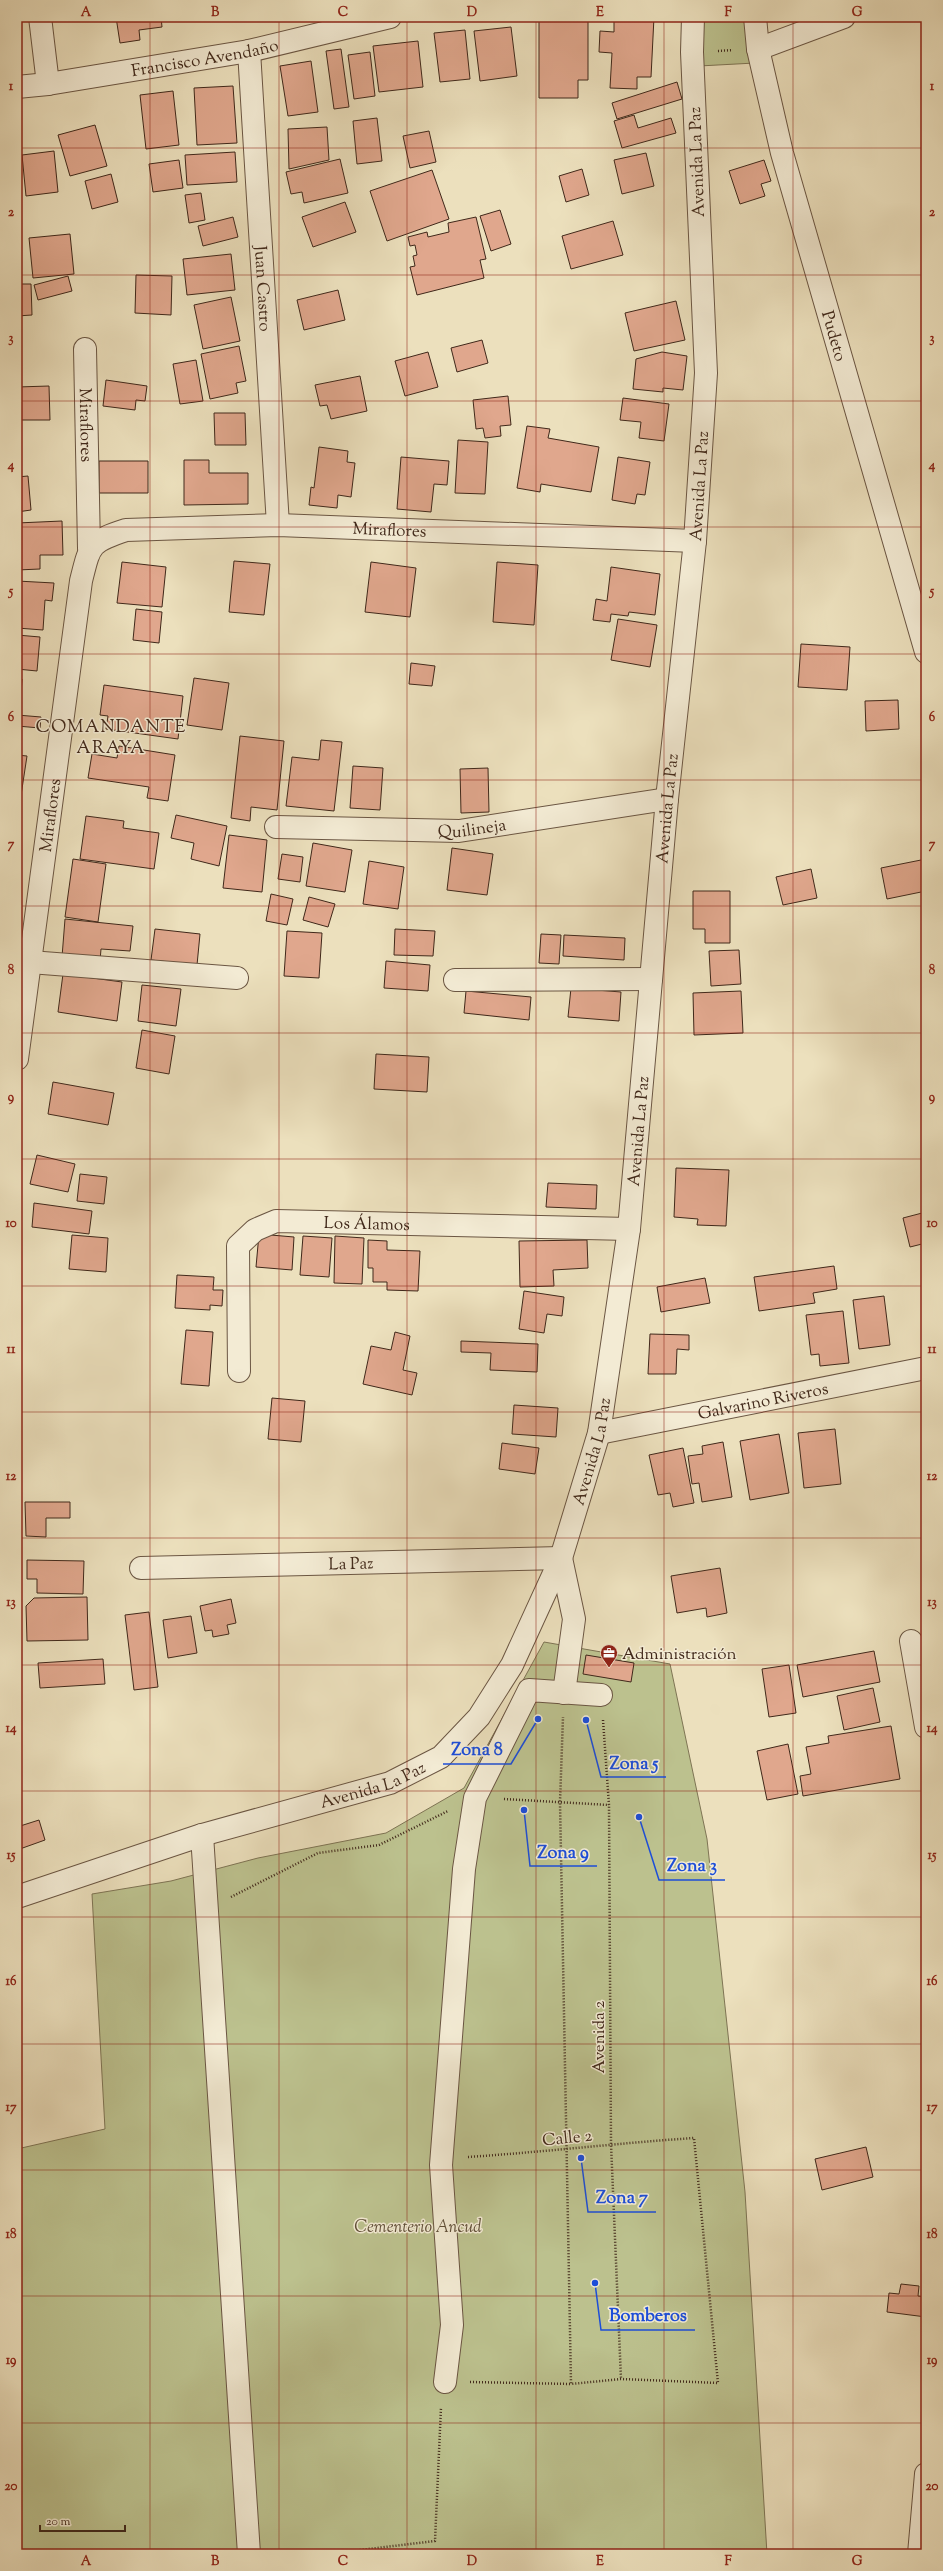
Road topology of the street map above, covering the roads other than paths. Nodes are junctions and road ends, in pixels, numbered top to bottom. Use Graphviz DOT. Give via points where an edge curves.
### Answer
graph roads {
  1 [pos="40,17"];
  2 [pos="390,17"];
  3 [pos="693,17"];
  4 [pos="755,17"];
  5 [pos="844,17"];
  6 [pos="758,49"];
  7 [pos="249,51"];
  8 [pos="48,84"];
  9 [pos="17,87"];
  10 [pos="85,349"];
  11 [pos="278,525"];
  12 [pos="695,541"];
  13 [pos="89,548"];
  14 [pos="926,652"];
  15 [pos="666,799"];
  16 [pos="276,827"];
  17 [pos="30,962"];
  18 [pos="237,978"];
  19 [pos="651,979"];
  20 [pos="455,980"];
  21 [pos="17,1059"];
  22 [pos="630,1229"];
  23 [pos="926,1368"];
  24 [pos="239,1371"];
  25 [pos="599,1433"];
  26 [pos="561,1558"];
  27 [pos="142,1568"];
  28 [pos="911,1641"];
  29 [pos="564,1693"];
  30 [pos="601,1695"];
  31 [pos="926,1726"];
  32 [pos="202,1835"];
  33 [pos="17,1897"];
  34 [pos="445,2382"];
  35 [pos="926,2474"];
  36 [pos="249,2554"];
  37 [pos="919,2554"];
  1 -- 8 [label="street"];
  2 -- 7 [label="street, Francisco Avendaño"];
  3 -- 12 [label="street, Avenida La Paz" via="692,52 706,373"];
  4 -- 6 [label="street, Pudeto"];
  5 -- 6 [label="street"];
  6 -- 14 [label="street, Pudeto" via="782,153"];
  7 -- 8 [label="street, Francisco Avendaño"];
  7 -- 11 [label="street, Juan Castro"];
  8 -- 9 [label="street, Francisco Avendaño"];
  10 -- 13 [label="street, Miraflores"];
  11 -- 12 [label="street, Miraflores"];
  11 -- 13 [label="street, Miraflores" via="126,530 105,536"];
  12 -- 15 [label="street, Avenida La Paz"];
  13 -- 17 [label="street, Miraflores" via="81,581"];
  15 -- 16 [label="street, Quilineja" via="459,831"];
  15 -- 19 [label="street, Avenida La Paz"];
  17 -- 18 [label="street"];
  17 -- 21 [label="street, Miraflores"];
  19 -- 20 [label="street"];
  19 -- 22 [label="street, Avenida La Paz"];
  22 -- 24 [label="street, Los Álamos" via="276,1221 255,1230 238,1246"];
  22 -- 25 [label="street, Avenida La Paz"];
  23 -- 25 [label="street, Galvarino Riveros"];
  25 -- 26 [label="street, Avenida La Paz"];
  26 -- 27 [label="street, La Paz"];
  26 -- 29 [label="street" via="574,1619"];
  26 -- 32 [label="street, Avenida La Paz" via="512,1664 479,1717 441,1757 390,1783"];
  28 -- 31 [label="street"];
  29 -- 30 [label="street"];
  29 -- 34 [label="street" via="529,1690 475,1798 464,1869 442,2159 452,2325"];
  32 -- 33 [label="street, Avenida La Paz"];
  32 -- 36 [label="street"];
  35 -- 37 [label="street"];
}
